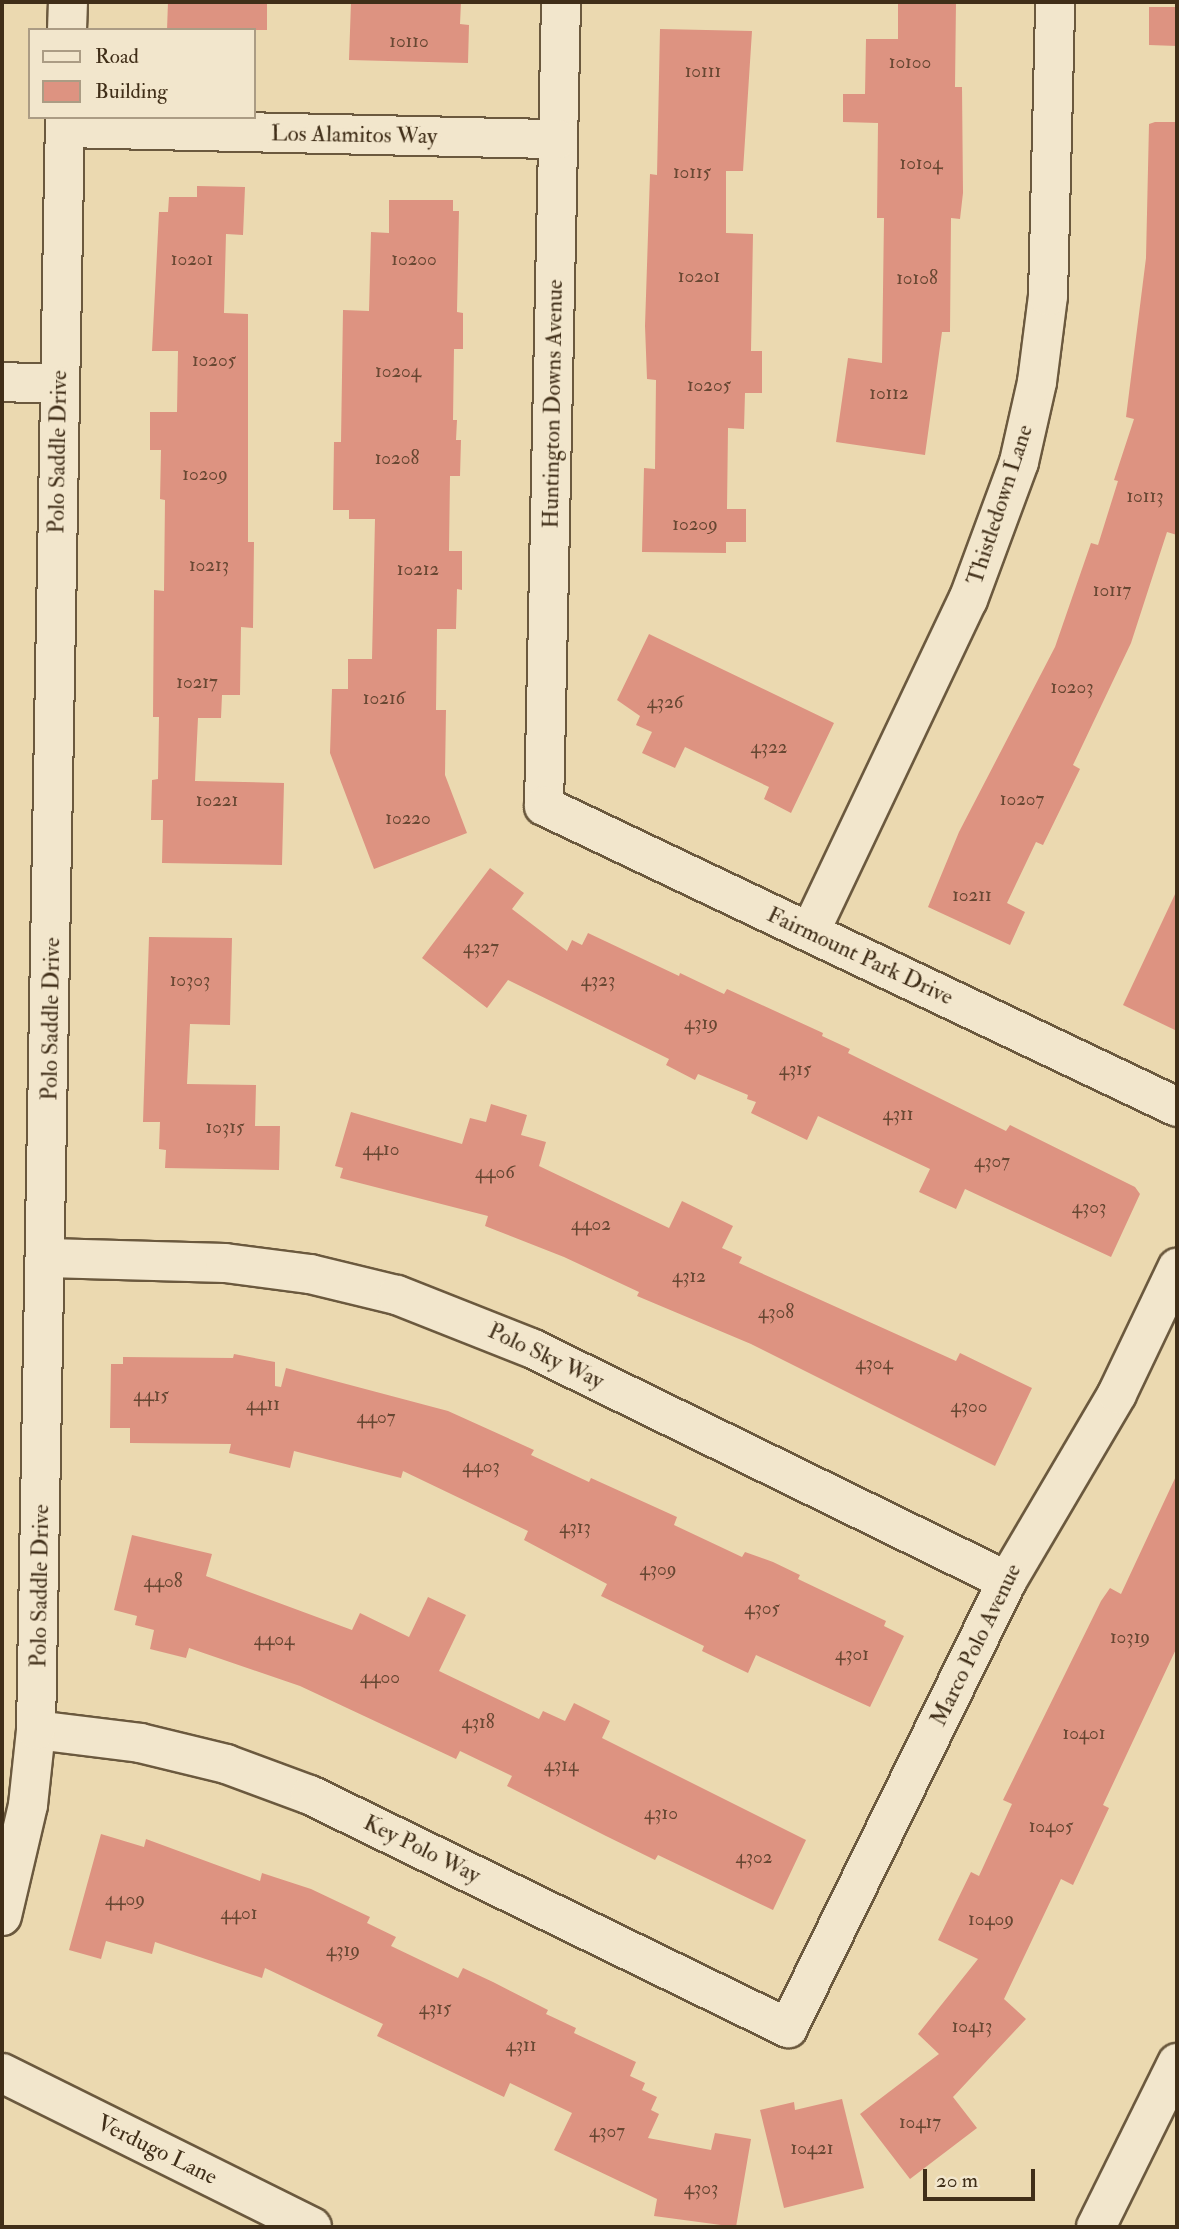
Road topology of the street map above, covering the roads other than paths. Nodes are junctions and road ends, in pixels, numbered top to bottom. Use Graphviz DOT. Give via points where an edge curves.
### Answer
graph roads {
  1 [pos="68,2"];
  2 [pos="561,2"];
  3 [pos="1055,2"];
  4 [pos="67,28"];
  5 [pos="65,123"];
  6 [pos="558,139"];
  7 [pos="2,382"];
  8 [pos="59,384"];
  9 [pos="544,806"];
  10 [pos="810,932"];
  11 [pos="1177,1107"];
  12 [pos="48,1258"];
  13 [pos="1177,1268"];
  14 [pos="1007,1581"];
  15 [pos="36,1730"];
  16 [pos="2,1916"];
  17 [pos="788,2028"];
  18 [pos="1177,2063"];
  19 [pos="2,2073"];
  20 [pos="312,2227"];
  21 [pos="1096,2227"];
  1 -- 4 [label="street"];
  2 -- 6 [label="street, Huntington Downs Avenue"];
  3 -- 10 [label="street, Thistledown Lane" via="1048,296 1037,382 1019,462 968,600"];
  5 -- 6 [label="street, Los Alamitos Way"];
  5 -- 8 [label="street, Polo Saddle Drive"];
  6 -- 9 [label="street, Huntington Downs Avenue"];
  7 -- 8 [label="street"];
  8 -- 12 [label="street, Polo Saddle Drive"];
  9 -- 10 [label="street, Fairmount Park Drive"];
  10 -- 11 [label="street, Fairmount Park Drive"];
  12 -- 14 [label="street, Polo Sky Way" via="225,1263 310,1274 397,1295 531,1348"];
  12 -- 15 [label="street, Polo Saddle Drive"];
  13 -- 14 [label="street, Marco Polo Avenue" via="1116,1394"];
  14 -- 17 [label="street, Marco Polo Avenue"];
  15 -- 16 [label="street, Polo Saddle Drive" via="28,1805"];
  15 -- 17 [label="street, Key Polo Way" via="140,1743 226,1764 310,1795"];
  18 -- 21 [label="street"];
  19 -- 20 [label="street, Verdugo Lane"];
}
